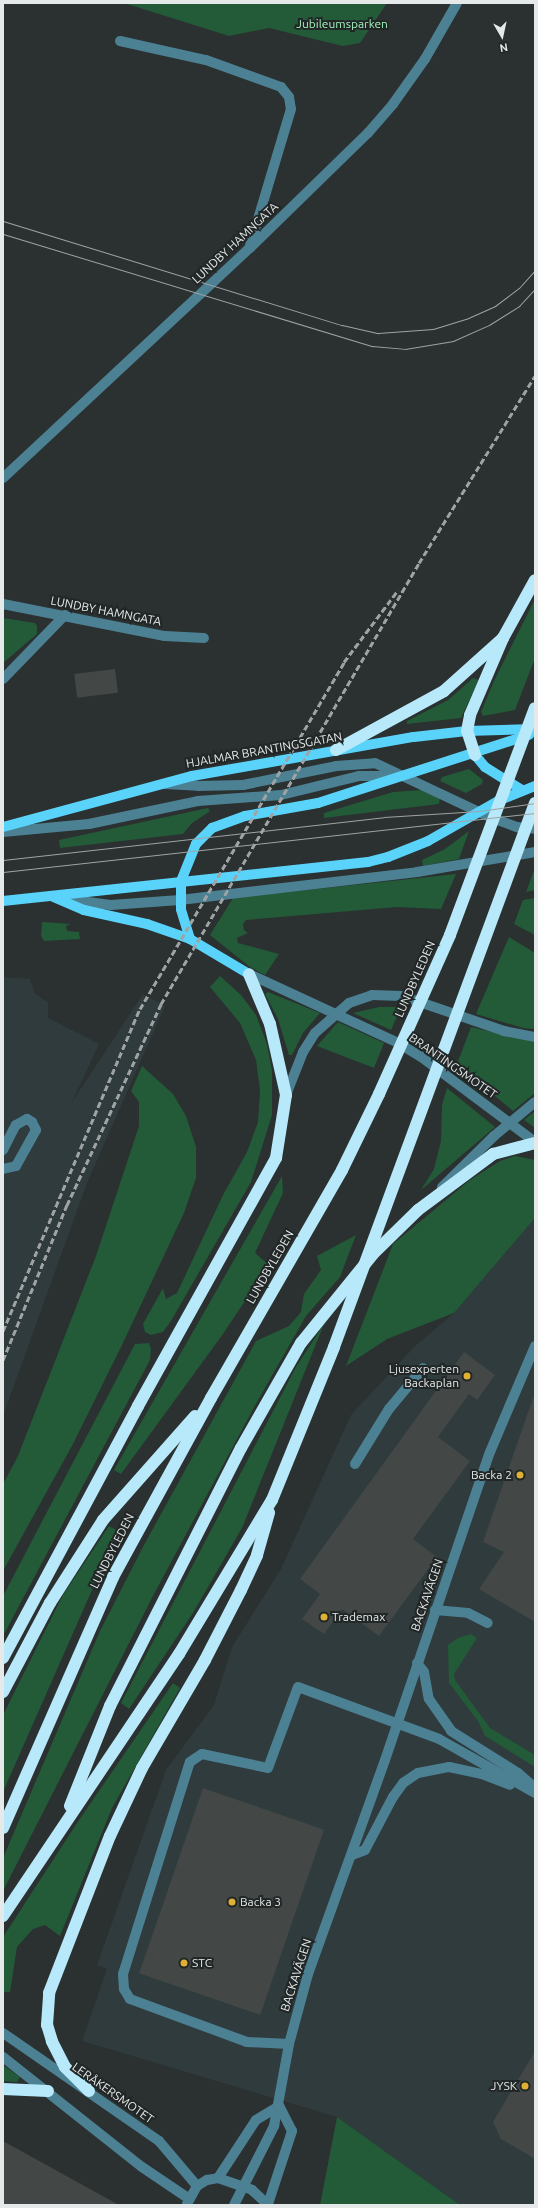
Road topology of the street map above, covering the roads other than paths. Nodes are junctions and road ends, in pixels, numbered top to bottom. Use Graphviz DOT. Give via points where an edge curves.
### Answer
graph roads {
  1 [pos="457,3"];
  2 [pos="120,41"];
  3 [pos="250,248"];
  4 [pos="3,478"];
  5 [pos="535,580"];
  6 [pos="3,604"];
  7 [pos="65,615"];
  8 [pos="204,638"];
  9 [pos="503,638"];
  10 [pos="3,679"];
  11 [pos="535,708"];
  12 [pos="535,729"];
  13 [pos="467,731"];
  14 [pos="535,733"];
  15 [pos="336,750"];
  16 [pos="475,755"];
  17 [pos="404,776"];
  18 [pos="160,784"];
  19 [pos="535,786"];
  20 [pos="522,790"];
  21 [pos="535,803"];
  22 [pos="479,811"];
  23 [pos="3,827"];
  24 [pos="535,829"];
  25 [pos="3,832"];
  26 [pos="535,852"];
  27 [pos="181,881"];
  28 [pos="51,896"];
  29 [pos="180,900"];
  30 [pos="3,901"];
  31 [pos="190,939"];
  32 [pos="249,974"];
  33 [pos="336,1013"];
  34 [pos="535,1037"];
  35 [pos="286,1095"];
  36 [pos="535,1102"];
  37 [pos="510,1123"];
  38 [pos="535,1143"];
  39 [pos="3,1150"];
  40 [pos="3,1169"];
  41 [pos="418,1210"];
  42 [pos="535,1346"];
  43 [pos="423,1368"];
  44 [pos="211,1398"];
  45 [pos="355,1464"];
  46 [pos="272,1500"];
  47 [pos="435,1610"];
  48 [pos="488,1623"];
  49 [pos="3,1658"];
  50 [pos="417,1663"];
  51 [pos="3,1692"];
  52 [pos="398,1723"];
  53 [pos="535,1789"];
  54 [pos="535,1794"];
  55 [pos="3,1828"];
  56 [pos="61,1829"];
  57 [pos="352,1855"];
  58 [pos="3,1916"];
  59 [pos="3,2034"];
  60 [pos="289,2044"];
  61 [pos="3,2057"];
  62 [pos="3,2090"];
  63 [pos="48,2091"];
  64 [pos="89,2091"];
  65 [pos="279,2106"];
  66 [pos="218,2178"];
  67 [pos="197,2186"];
  68 [pos="243,2186"];
  69 [pos="188,2202"];
  70 [pos="234,2205"];
  71 [pos="268,2205"];
  1 -- 3 [label="street, LUNDBY HAMNGATA" via="425,59 393,104 368,133"];
  2 -- 3 [label="street" via="206,60 281,87 289,97 291,109"];
  3 -- 4 [label="street, LUNDBY HAMNGATA"];
  5 -- 9 [label="highway"];
  6 -- 7 [label="street, LUNDBY HAMNGATA"];
  7 -- 8 [label="street, LUNDBY HAMNGATA" via="165,636"];
  7 -- 10 [label="street"];
  9 -- 13 [label="highway" via="474,705"];
  9 -- 15 [label="highway" via="444,691"];
  11 -- 44 [label="highway, LUNDBYLEDEN" via="450,935 379,1094 342,1170"];
  12 -- 13 [label="main road, HJALMAR BRANTINGSGATAN"];
  13 -- 15 [label="main road, HJALMAR BRANTINGSGATAN"];
  13 -- 16 [label="highway"];
  14 -- 16 [label="main road"];
  15 -- 18 [label="main road, HJALMAR BRANTINGSGATAN"];
  16 -- 17 [label="main road"];
  16 -- 20 [label="main road" via="485,767"];
  17 -- 18 [label="street" via="375,762 243,785"];
  17 -- 22 [label="street"];
  17 -- 25 [label="street" via="359,776 281,795 198,801 89,824"];
  17 -- 27 [label="main road" via="318,803 245,816 218,825 200,838"];
  18 -- 23 [label="main road, HJALMAR BRANTINGSGATAN"];
  19 -- 20 [label="main road"];
  20 -- 22 [label="main road"];
  21 -- 46 [label="highway" via="334,1347"];
  22 -- 24 [label="street" via="518,827"];
  22 -- 27 [label="main road" via="428,841 382,859 347,866"];
  26 -- 29 [label="street" via="417,872"];
  27 -- 28 [label="main road"];
  27 -- 29 [label="main road"];
  28 -- 29 [label="street" via="111,905"];
  28 -- 30 [label="main road"];
  28 -- 31 [label="main road" via="78,908 147,924"];
  29 -- 31 [label="main road"];
  31 -- 32 [label="main road"];
  32 -- 33 [label="street, BRANTINGSMOTET"];
  32 -- 35 [label="highway" via="270,1024"];
  33 -- 34 [label="street" via="354,1001 387,994 402,996 504,1031"];
  33 -- 35 [label="street" via="315,1033 303,1052"];
  33 -- 37 [label="street, BRANTINGSMOTET" via="420,1056"];
  35 -- 49 [label="highway" via="281,1139 266,1181 138,1406"];
  36 -- 37 [label="street"];
  37 -- 38 [label="street, BRANTINGSMOTET"];
  37 -- 41 [label="street"];
  38 -- 41 [label="highway" via="493,1154"];
  39 -- 40 [label="street" via="16,1125 27,1119 32,1122 36,1130 16,1166"];
  41 -- 56 [label="highway" via="388,1238 301,1343 260,1415 110,1706"];
  42 -- 47 [label="street, BACKAVÄGEN" via="501,1421"];
  43 -- 45 [label="street" via="389,1409"];
  44 -- 51 [label="highway" via="103,1520 50,1603"];
  44 -- 55 [label="highway, LUNDBYLEDEN" via="113,1576"];
  46 -- 56 [label="highway" via="179,1654"];
  46 -- 64 [label="highway" via="257,1555 241,1590 205,1660 142,1768 110,1836 50,1993 47,2025 52,2041 65,2067"];
  47 -- 48 [label="street" via="468,1613"];
  47 -- 50 [label="street, BACKAVÄGEN"];
  50 -- 52 [label="street, BACKAVÄGEN"];
  50 -- 53 [label="street" via="424,1672 429,1699 451,1731 518,1773"];
  52 -- 54 [label="street" via="439,1739"];
  52 -- 57 [label="street, BACKAVÄGEN"];
  52 -- 60 [label="street" via="298,1687 268,1768 202,1754 190,1762 123,1974 124,1989 130,1999 247,2042"];
  54 -- 57 [label="street" via="466,1769 427,1769 403,1783 365,1850"];
  56 -- 58 [label="highway"];
  57 -- 60 [label="street, BACKAVÄGEN" via="308,1974"];
  59 -- 64 [label="street, LERÅKERSMOTET"];
  60 -- 65 [label="street, BACKAVÄGEN"];
  61 -- 63 [label="street"];
  62 -- 63 [label="highway"];
  63 -- 69 [label="street"];
  64 -- 67 [label="street, LERÅKERSMOTET" via="159,2141"];
  65 -- 66 [label="street" via="256,2120"];
  65 -- 68 [label="street, BACKAVÄGEN" via="274,2126"];
  65 -- 71 [label="street" via="292,2131"];
  66 -- 67 [label="street" via="207,2180"];
  66 -- 68 [label="street"];
  67 -- 69 [label="street"];
  68 -- 70 [label="street, BACKAVÄGEN"];
  68 -- 71 [label="street" via="261,2196"];
}
